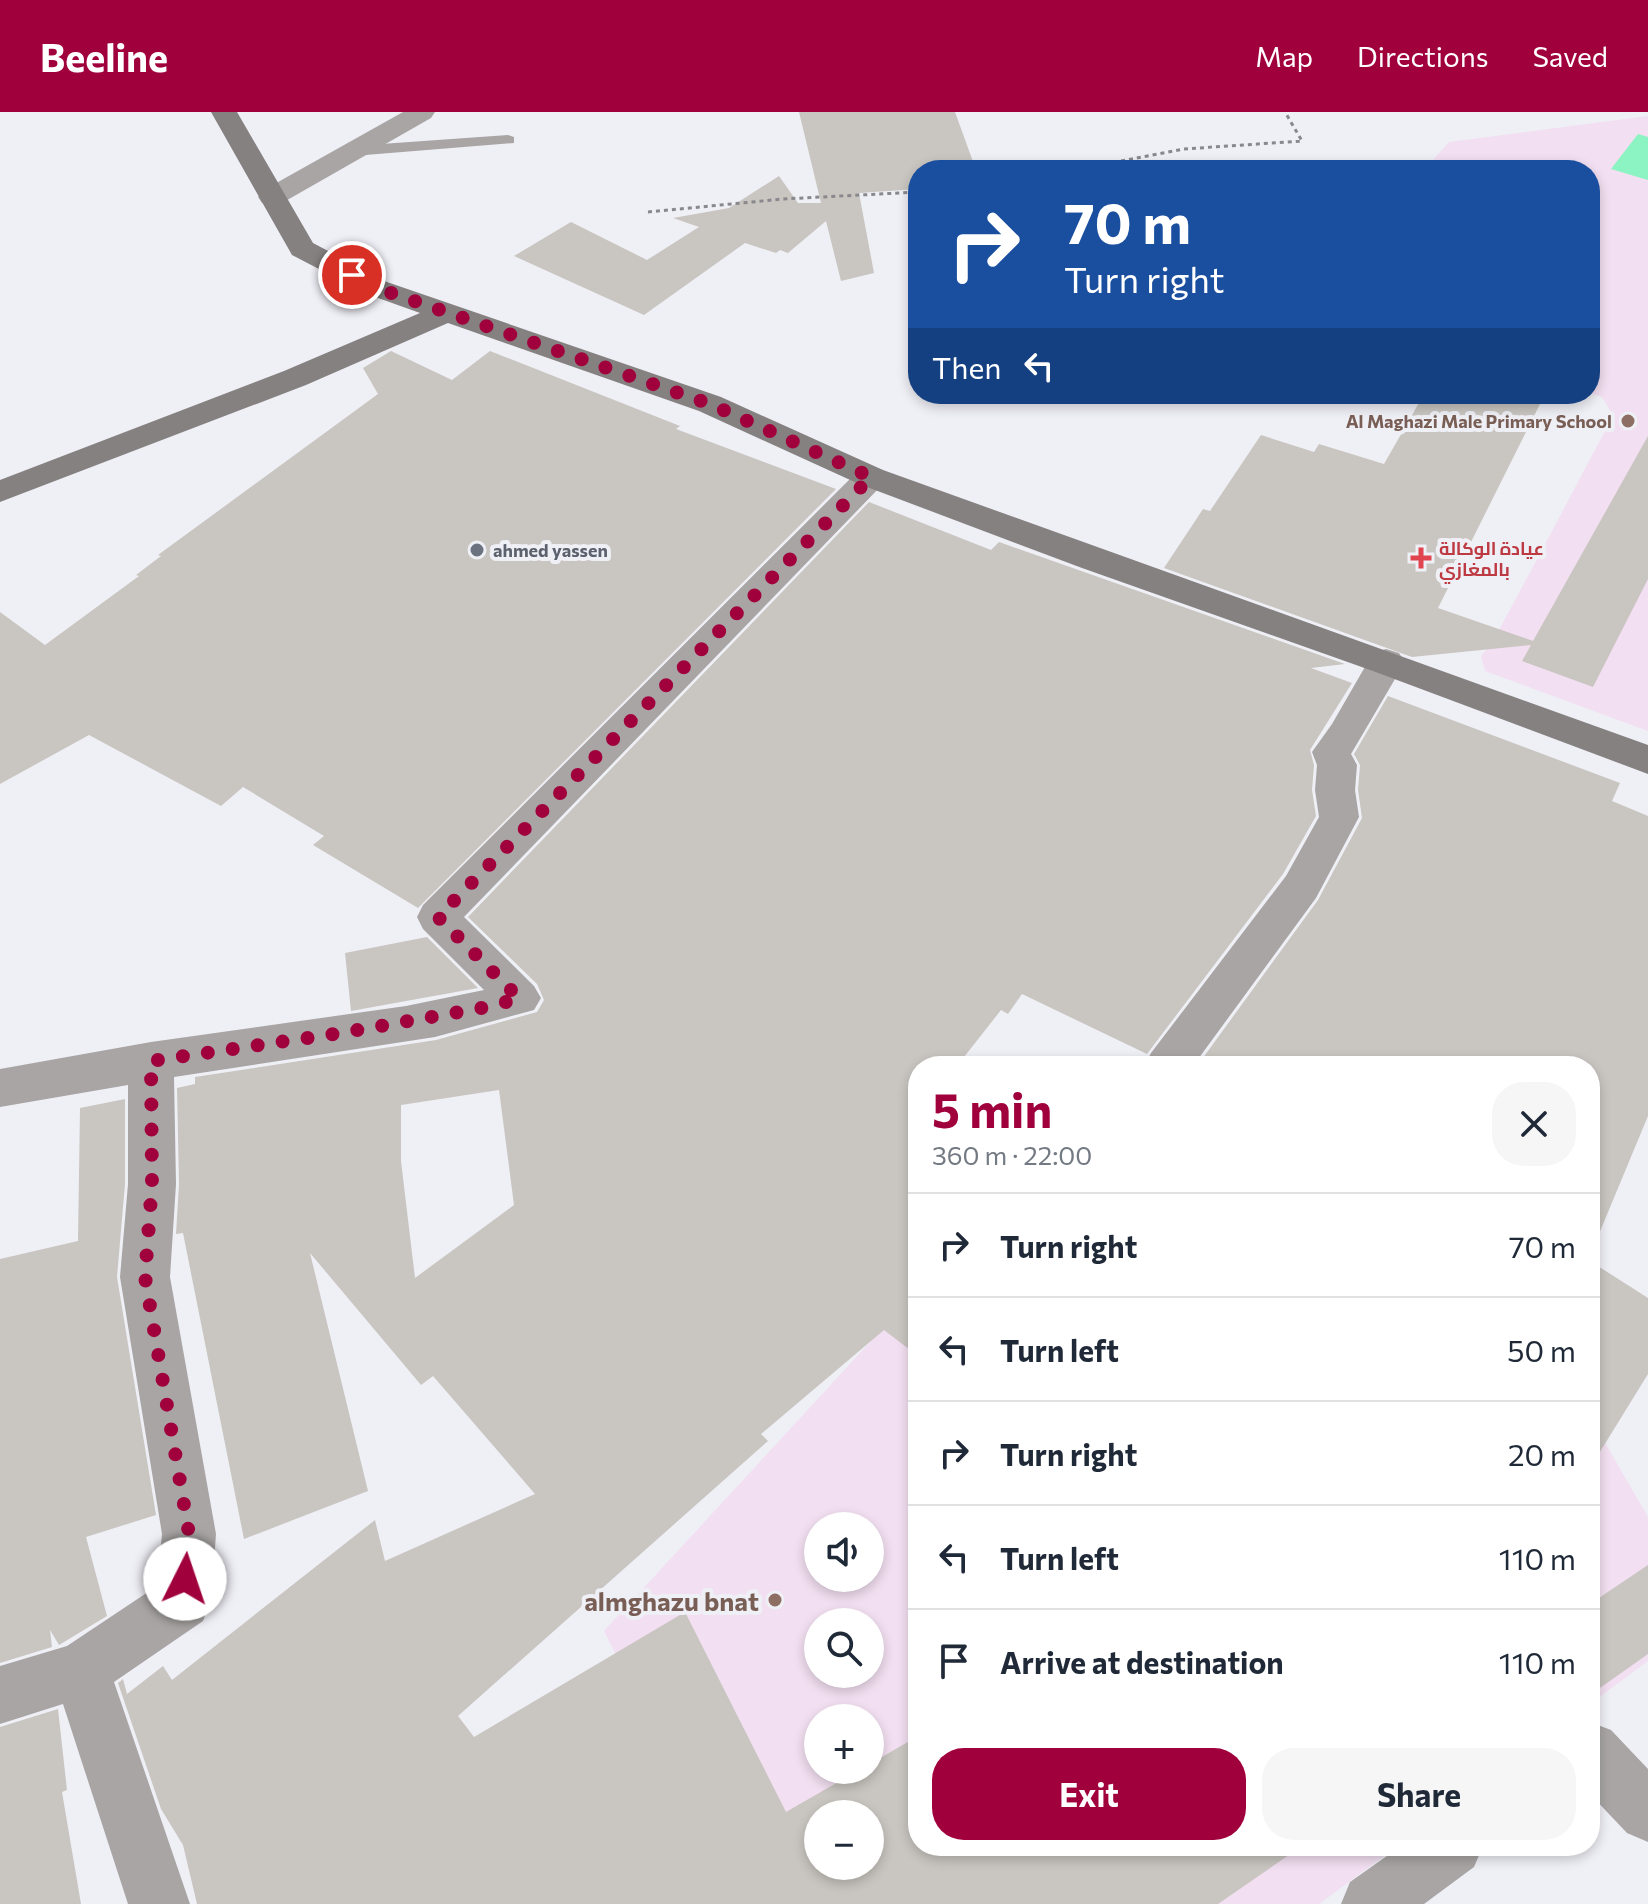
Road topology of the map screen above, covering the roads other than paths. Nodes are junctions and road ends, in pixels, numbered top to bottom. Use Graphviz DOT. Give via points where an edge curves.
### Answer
graph roads {
  1 [pos="224,112"];
  2 [pos="422,112"];
  3 [pos="508,140"];
  4 [pos="353,151"];
  5 [pos="272,197"];
  6 [pos="448,312"];
  7 [pos="871,477"];
  8 [pos="0,492"];
  9 [pos="1386,662"];
  10 [pos="1648,760"];
  11 [pos="1174,1056"];
  12 [pos="151,1061"];
  13 [pos="0,1088"];
  14 [pos="81,1670"];
  15 [pos="0,1695"];
  16 [pos="1600,1762"];
  17 [pos="1648,1812"];
  18 [pos="1439,1856"];
  19 [pos="159,1904"];
  20 [pos="1372,1904"];
  1 -- 5 [label="street"];
  2 -- 4 [label="street"];
  3 -- 4 [label="lane"];
  4 -- 5 [label="street"];
  5 -- 6 [label="street" via="302,249 377,288"];
  6 -- 7 [label="street" via="710,404"];
  6 -- 8 [label="street" via="295,378"];
  7 -- 9 [label="street"];
  7 -- 12 [label="street" via="438,917 519,998 356,1031"];
  9 -- 10 [label="street"];
  9 -- 11 [label="street" via="1331,752 1337,765 1339,817 1309,873"];
  12 -- 13 [label="street"];
  12 -- 14 [label="street" via="152,1184 145,1277 189,1534 183,1601"];
  14 -- 15 [label="street"];
  14 -- 19 [label="street"];
  16 -- 17 [label="street"];
  18 -- 20 [label="street"];
}
